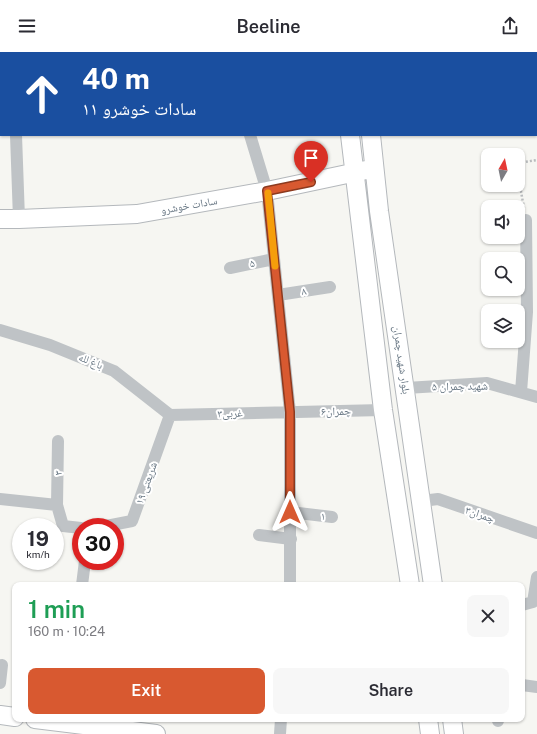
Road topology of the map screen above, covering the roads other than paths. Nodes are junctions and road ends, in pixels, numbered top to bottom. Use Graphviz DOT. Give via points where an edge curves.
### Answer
graph roads {
  1 [pos="16,136"];
  2 [pos="250,136"];
  3 [pos="350,136"];
  4 [pos="371,136"];
  5 [pos="375,169"];
  6 [pos="354,172"];
  7 [pos="267,191"];
  8 [pos="0,218"];
  9 [pos="19,219"];
  10 [pos="526,220"];
  11 [pos="274,259"];
  12 [pos="230,268"];
  13 [pos="330,287"];
  14 [pos="278,295"];
  15 [pos="0,330"];
  16 [pos="406,388"];
  17 [pos="521,392"];
  18 [pos="537,397"];
  19 [pos="383,410"];
  20 [pos="290,412"];
  21 [pos="170,415"];
  22 [pos="58,441"];
  23 [pos="0,499"];
  24 [pos="422,501"];
  25 [pos="57,505"];
  26 [pos="290,512"];
  27 [pos="332,517"];
  28 [pos="124,523"];
  29 [pos="72,527"];
  30 [pos="537,533"];
  31 [pos="259,535"];
  32 [pos="291,539"];
  33 [pos="84,570"];
  34 [pos="537,577"];
  35 [pos="432,579"];
  36 [pos="409,580"];
  37 [pos="82,582"];
  38 [pos="290,582"];
  39 [pos="525,605"];
  40 [pos="2,665"];
  41 [pos="0,683"];
  42 [pos="525,686"];
  43 [pos="537,687"];
  44 [pos="0,715"];
  45 [pos="12,717"];
  46 [pos="72,722"];
  47 [pos="281,722"];
  48 [pos="428,722"];
  49 [pos="452,722"];
  50 [pos="156,734"];
  51 [pos="280,734"];
  52 [pos="430,734"];
  53 [pos="454,734"];
  1 -- 9 [label="street"];
  2 -- 7 [label="street"];
  3 -- 6 [label="main road"];
  4 -- 5 [label="main road, بلوار شهید چمران"];
  5 -- 6 [label="main road, سادات خوشرو"];
  5 -- 16 [label="main road, بلوار شهید چمران"];
  6 -- 7 [label="main road, سادات خوشرو"];
  6 -- 19 [label="main road"];
  7 -- 9 [label="main road, سادات خوشرو" via="137,214"];
  7 -- 11 [label="street"];
  8 -- 9 [label="main road, سادات خوشرو"];
  10 -- 17 [label="street" via="527,312"];
  11 -- 12 [label="street, ۵"];
  11 -- 14 [label="street"];
  13 -- 14 [label="street, ۸"];
  14 -- 20 [label="street"];
  15 -- 21 [label="street, باغ لله" via="50,345 114,371"];
  16 -- 17 [label="street, شهید چمران ۵" via="487,383"];
  16 -- 24 [label="main road, بلوار شهید چمران"];
  17 -- 18 [label="street, شهید چمران ۵"];
  19 -- 20 [label="street, چمران۶"];
  19 -- 36 [label="main road"];
  20 -- 21 [label="street, غربی۳"];
  20 -- 26 [label="street"];
  21 -- 28 [label="street, شریعتی ۱۹" via="132,521"];
  22 -- 25 [label="street, ۳"];
  23 -- 25 [label="street"];
  24 -- 30 [label="street, چمران۳" via="438,500"];
  24 -- 35 [label="main road, بلوار شهید چمران"];
  25 -- 29 [label="street, ۳" via="63,526"];
  26 -- 27 [label="street, ۱"];
  26 -- 32 [label="street"];
  31 -- 32 [label="street"];
  32 -- 38 [label="street"];
  33 -- 37 [label="street"];
  34 -- 39 [label="street" via="533,602"];
  35 -- 36 [label="main road"];
  40 -- 41 [label="street"];
  42 -- 43 [label="street"];
  44 -- 45 [label="main road"];
  46 -- 50 [label="main road"];
  47 -- 51 [label="street"];
  48 -- 52 [label="main road"];
  49 -- 53 [label="main road"];
}
